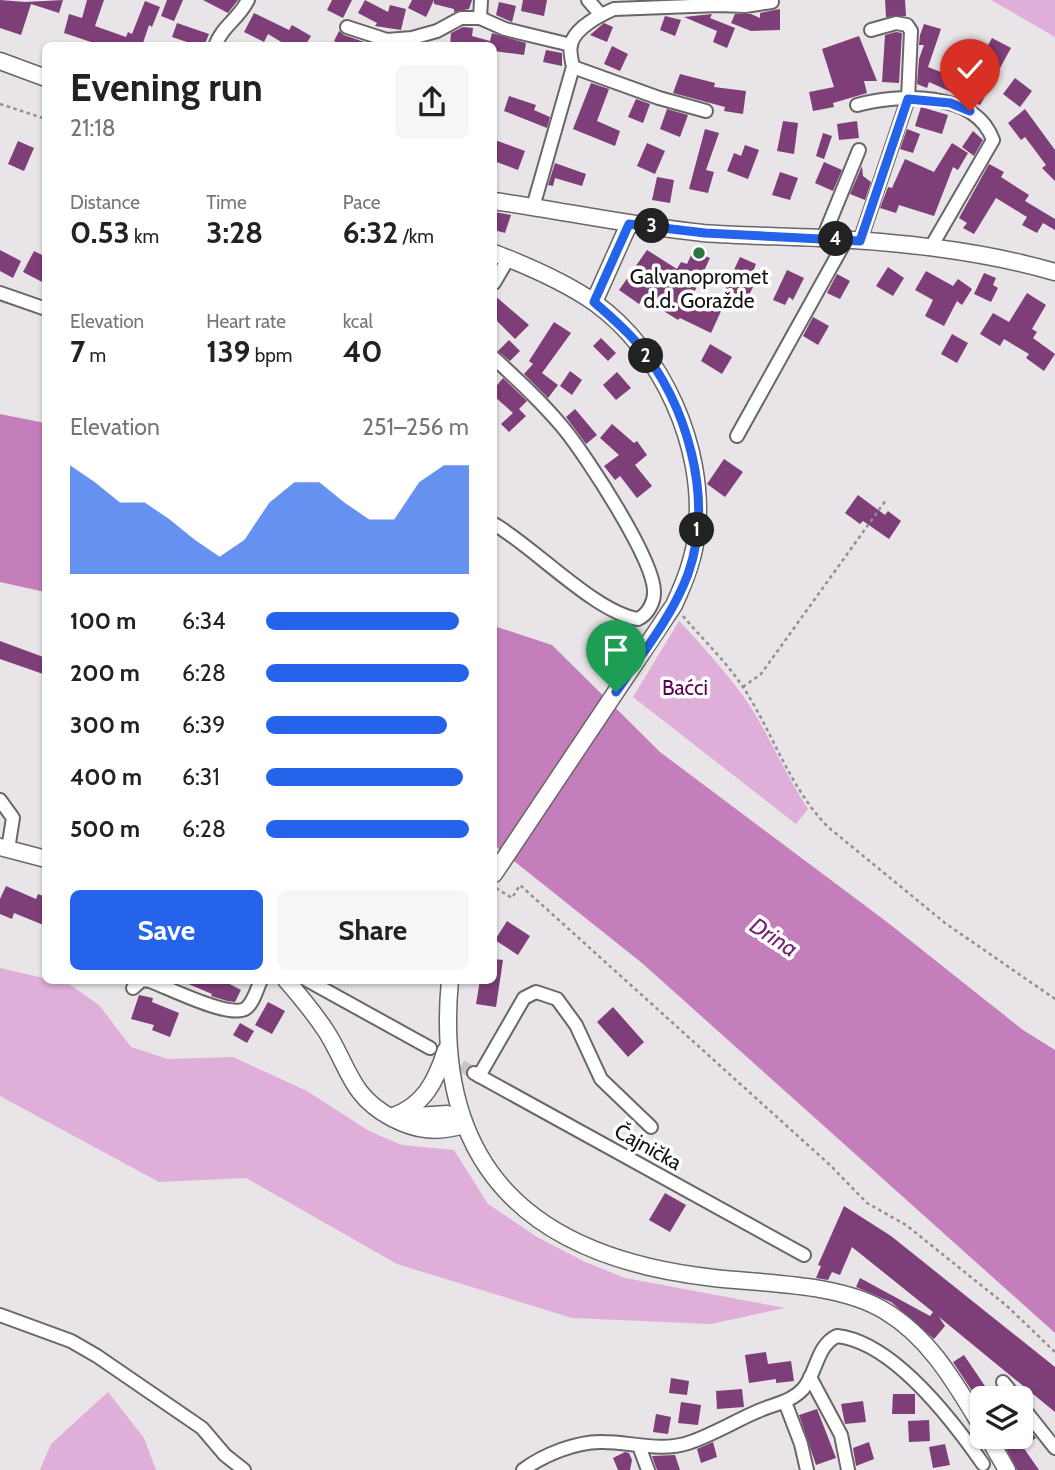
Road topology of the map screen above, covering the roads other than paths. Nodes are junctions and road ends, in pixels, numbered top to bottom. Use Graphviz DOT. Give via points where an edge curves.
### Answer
graph roads {
  1 [pos="248,0"];
  2 [pos="481,0"];
  3 [pos="588,0"];
  4 [pos="772,2"];
  5 [pos="601,15"];
  6 [pos="480,18"];
  7 [pos="347,27"];
  8 [pos="871,30"];
  9 [pos="216,42"];
  10 [pos="570,45"];
  11 [pos="0,61"];
  12 [pos="573,67"];
  13 [pos="42,77"];
  14 [pos="908,99"];
  15 [pos="856,105"];
  16 [pos="706,111"];
  17 [pos="859,150"];
  18 [pos="497,201"];
  19 [pos="533,207"];
  20 [pos="629,224"];
  21 [pos="823,238"];
  22 [pos="853,241"];
  23 [pos="931,247"];
  24 [pos="501,256"];
  25 [pos="1055,272"];
  26 [pos="0,293"];
  27 [pos="594,302"];
  28 [pos="42,308"];
  29 [pos="497,361"];
  30 [pos="737,436"];
  31 [pos="497,526"];
  32 [pos="0,800"];
  33 [pos="4,848"];
  34 [pos="42,858"];
  35 [pos="497,872"];
  36 [pos="138,984"];
  37 [pos="158,984"];
  38 [pos="259,984"];
  39 [pos="289,984"];
  40 [pos="314,984"];
  41 [pos="450,984"];
  42 [pos="133,988"];
  43 [pos="448,1044"];
  44 [pos="430,1048"];
  45 [pos="391,1117"];
  46 [pos="464,1125"];
  47 [pos="651,1127"];
  48 [pos="804,1255"];
  49 [pos="0,1315"];
  50 [pos="810,1377"];
  51 [pos="1003,1382"];
  52 [pos="1006,1386"];
  53 [pos="785,1402"];
  54 [pos="970,1408"];
  55 [pos="1033,1420"];
  56 [pos="639,1446"];
  57 [pos="1055,1448"];
  58 [pos="995,1449"];
  59 [pos="997,1453"];
  60 [pos="979,1467"];
  61 [pos="244,1470"];
  62 [pos="523,1470"];
  63 [pos="648,1470"];
  64 [pos="807,1470"];
  65 [pos="848,1470"];
  66 [pos="1007,1470"];
  1 -- 9 [label="street" via="240,17 220,32"];
  2 -- 6 [label="street"];
  3 -- 5 [label="street"];
  4 -- 5 [label="street" via="614,9"];
  5 -- 10 [label="street"];
  6 -- 7 [label="street" via="461,18 437,31 387,40"];
  6 -- 10 [label="street"];
  8 -- 14 [label="street" via="895,23 907,25 911,31"];
  10 -- 12 [label="street"];
  11 -- 13 [label="main road"];
  12 -- 16 [label="street"];
  12 -- 19 [label="street"];
  14 -- 15 [label="street"];
  14 -- 22 [label="street"];
  14 -- 23 [label="street" via="950,103 970,111 993,140"];
  17 -- 21 [label="street"];
  18 -- 19 [label="main road"];
  19 -- 20 [label="main road"];
  20 -- 21 [label="main road" via="705,233"];
  20 -- 27 [label="main road"];
  21 -- 22 [label="main road"];
  22 -- 23 [label="main road"];
  22 -- 30 [label="street"];
  23 -- 25 [label="main road"];
  24 -- 27 [label="main road"];
  26 -- 28 [label="street"];
  27 -- 35 [label="main road" via="638,344 665,387 688,443 697,489 697,528 688,572 674,606"];
  29 -- 31 [label="street" via="564,428 625,521 655,591 649,609 642,617 630,618 608,609"];
  32 -- 33 [label="street" via="13,818"];
  33 -- 34 [label="main road"];
  36 -- 42 [label="street"];
  37 -- 38 [label="street" via="229,1012 251,1003"];
  39 -- 45 [label="main road" via="327,1033 368,1104"];
  40 -- 44 [label="street"];
  41 -- 43 [label="main road"];
  43 -- 45 [label="main road" via="424,1098"];
  43 -- 46 [label="main road"];
  45 -- 46 [label="main road" via="447,1114"];
  46 -- 54 [label="main road" via="486,1164 521,1208 580,1246 655,1269 826,1289 882,1309 912,1330 941,1361"];
  47 -- 48 [label="street, Čajnička" via="601,1079 576,1025 557,999 536,992 524,999 476,1074"];
  49 -- 61 [label="street" via="71,1340 97,1356 202,1428"];
  50 -- 53 [label="street" via="805,1387"];
  50 -- 60 [label="street" via="832,1338 846,1337 866,1345 887,1358 955,1422"];
  50 -- 65 [label="street" via="841,1436"];
  51 -- 52 [label="street"];
  53 -- 56 [label="street" via="686,1444"];
  53 -- 64 [label="street"];
  55 -- 57 [label="street"];
  56 -- 62 [label="street" via="601,1441 579,1444"];
  56 -- 63 [label="street"];
  58 -- 59 [label="main road"];
  59 -- 60 [label="street"];
  59 -- 66 [label="main road"];
}
